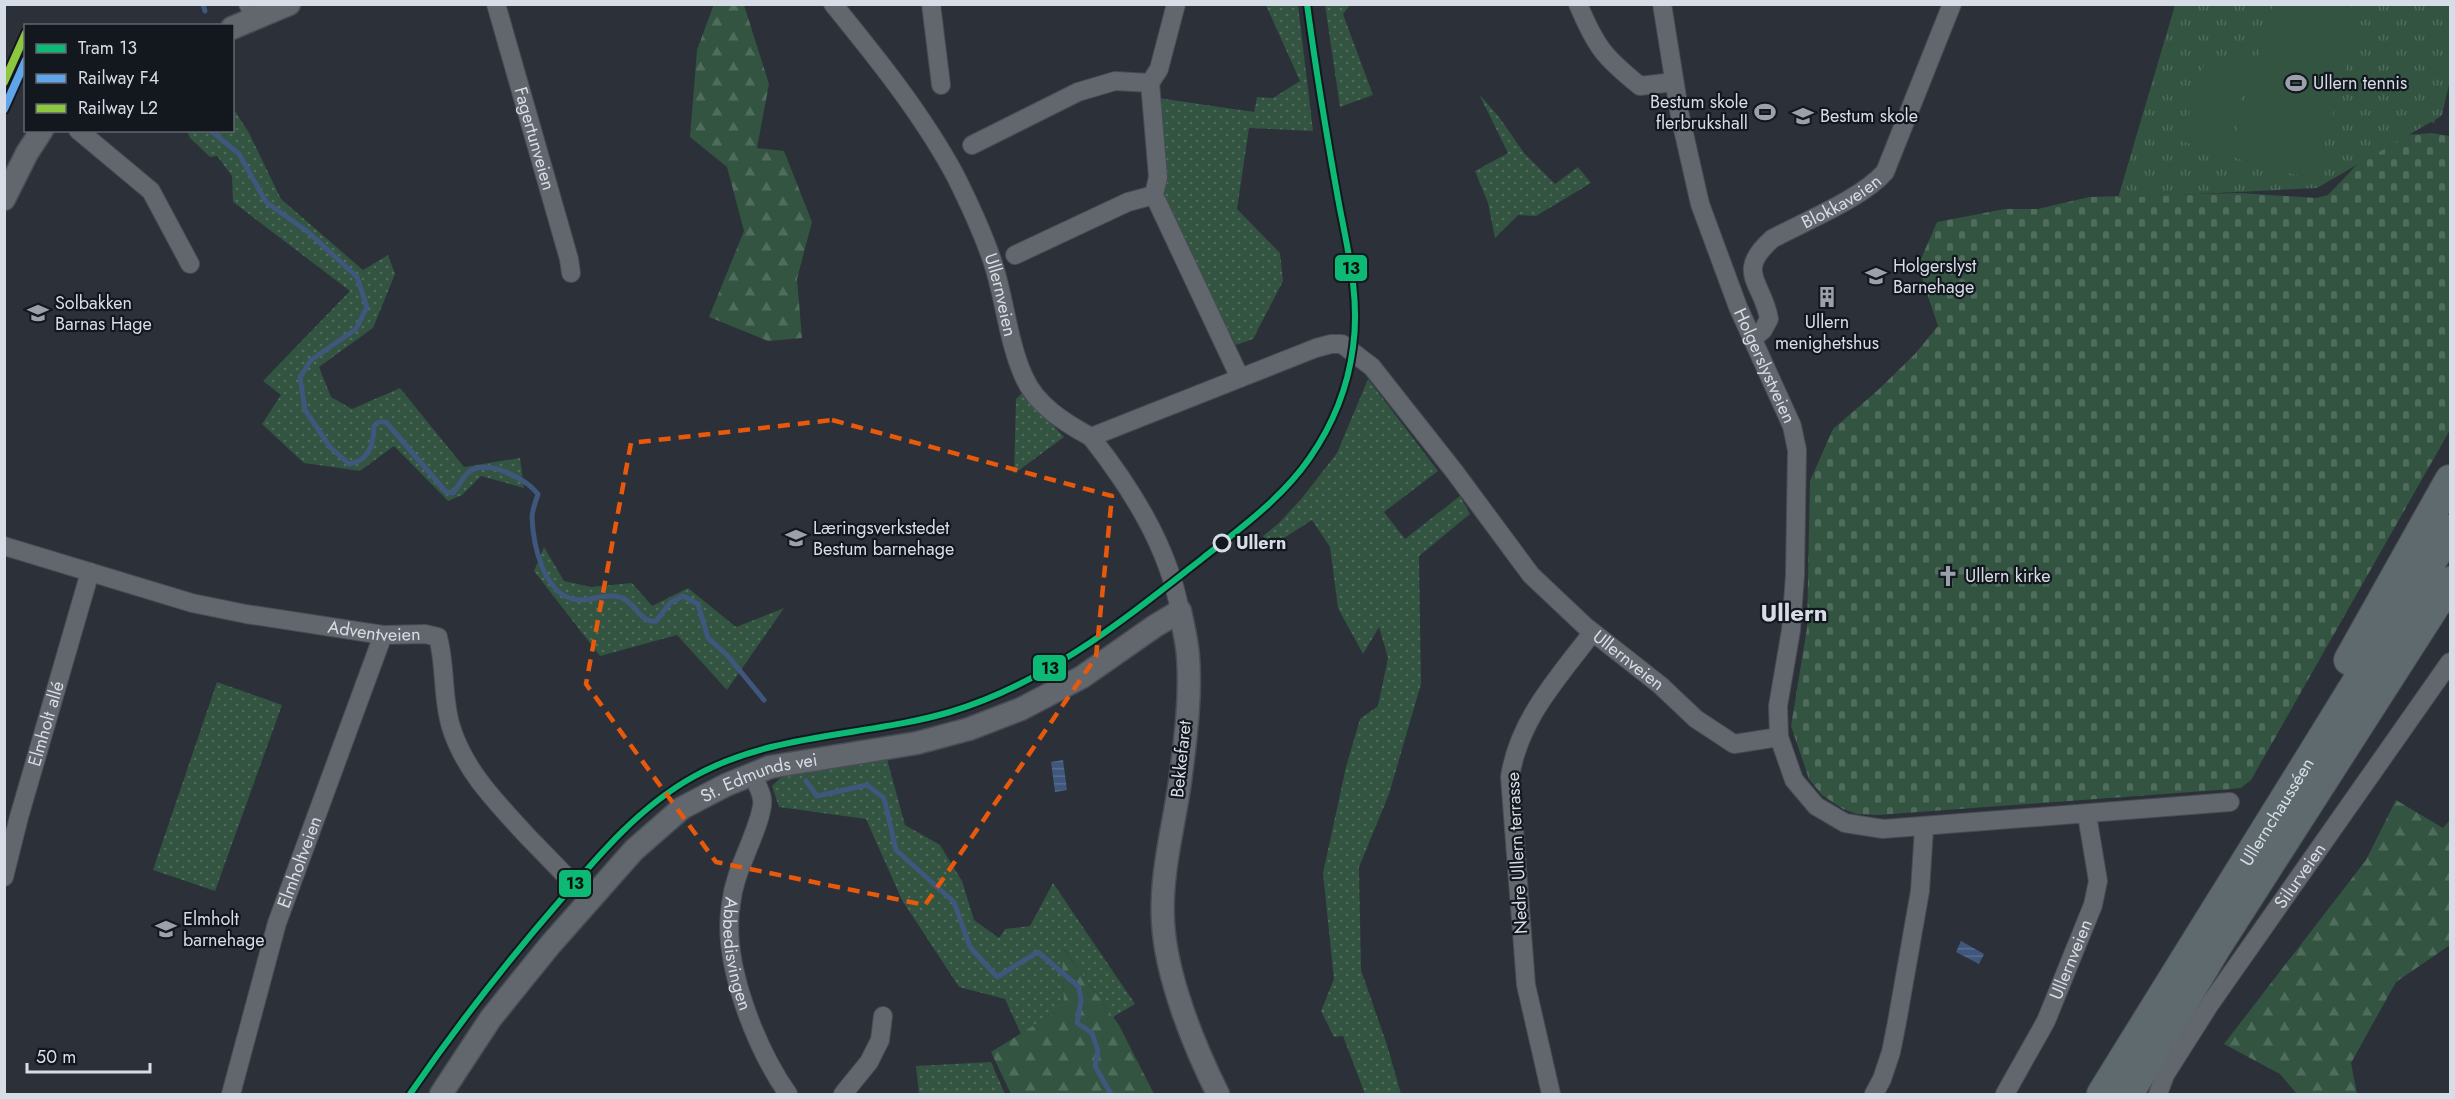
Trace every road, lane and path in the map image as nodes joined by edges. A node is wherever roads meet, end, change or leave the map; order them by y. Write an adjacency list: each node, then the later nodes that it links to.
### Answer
1 (289, 4): 9 (street)
2 (496, 4): 21 (street, Fagertunveien)
3 (833, 4): 24 (street, Ullernveien)
4 (931, 4): 13 (street)
5 (1176, 4): 12 (street)
6 (1578, 4): 11 (street)
7 (1662, 4): 11 (street, Holgerslystveien)
8 (1952, 4): 22 (street, Blokkaveien)
9 (252, 11): 10 (street)
10 (234, 26)
11 (1673, 82): 22 (street, Holgerslystveien)
12 (1150, 83): 16 (street); 17 (street)
13 (940, 85)
14 (41, 132): 18 (street)
15 (80, 132): 20 (street)
16 (972, 145)
17 (1154, 195): 19 (street, Ullernveien); 23 (street)
18 (4, 199)
19 (1015, 255)
20 (190, 264)
21 (571, 273)
22 (1752, 339): 36 (street, Holgerslystveien)
23 (1240, 378): 24 (street, Ullernveien); 32 (street, Ullernveien)
24 (1090, 437): 30 (street, Bekkefaret)
25 (2451, 480): 41 (highway)
26 (2451, 530): 41 (highway, Ullernchausséen)
27 (4, 546): 28 (street, Adventveien)
28 (90, 572): 33 (street, Adventveien); 42 (street, Elmholt allé)
29 (2451, 582): 35 (highway, Ullernchausséen)
30 (1180, 611): 37 (street, St. Edmunds vei); 49 (street, Bekkefaret)
31 (2451, 612): 35 (highway)
32 (1593, 633): 36 (street, Ullernveien); 50 (street, Nedre Ullern terrasse)
33 (384, 635): 43 (street, Adventveien); 45 (street, Elmholtveien)
34 (2451, 662): 55 (street, Silurveien)
35 (2364, 717): 54 (highway, Ullernchausséen)
36 (1779, 737): 40 (street)
37 (752, 773): 43 (street, St. Edmunds vei); 47 (street, Abbedisvingen)
38 (2230, 802): 39 (street)
39 (2087, 815): 40 (street); 52 (street, Ullernveien)
40 (1924, 828): 51 (street)
41 (2240, 869): 53 (highway, Ullernchausséen)
42 (4, 877)
43 (590, 900): 46 (street, St. Edmunds vei)
44 (883, 1016): 48 (street)
45 (231, 1095)
46 (441, 1095)
47 (788, 1095)
48 (843, 1095)
49 (1218, 1095)
50 (1551, 1095)
51 (1874, 1095)
52 (2006, 1095)
53 (2102, 1095)
54 (2128, 1095)
55 (2158, 1095)

